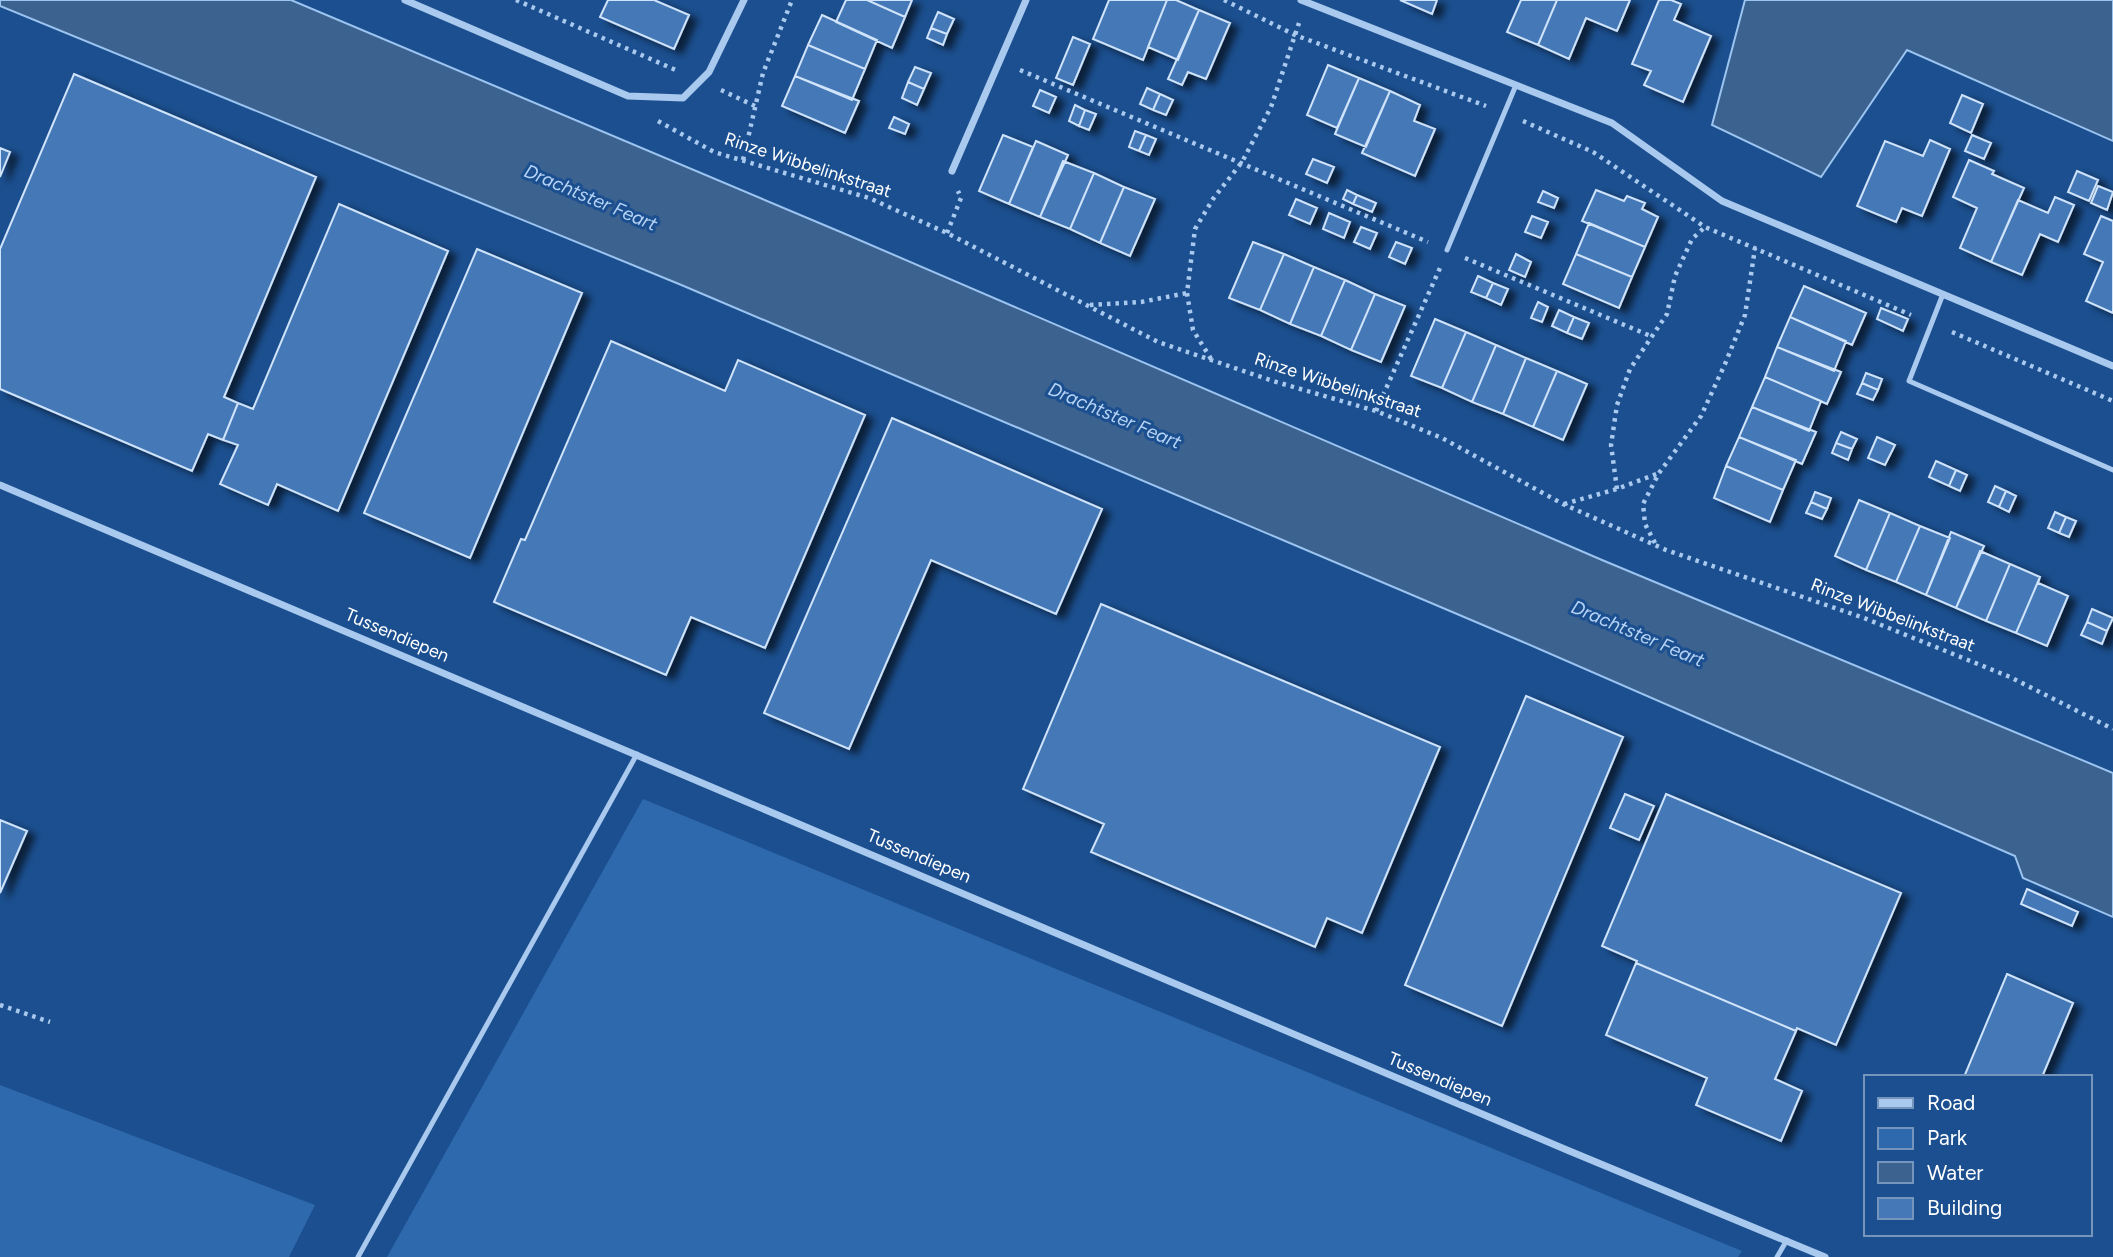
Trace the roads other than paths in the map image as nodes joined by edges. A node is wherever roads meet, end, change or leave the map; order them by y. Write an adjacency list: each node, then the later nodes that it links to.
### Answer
1 (405, 0): 2 (street)
2 (744, 0)
3 (1026, 0): 6 (street)
4 (1304, 1): 5 (street)
5 (1516, 85): 7 (lane); 8 (street)
6 (952, 171)
7 (1447, 250)
8 (1943, 294): 9 (street); 10 (lane)
9 (2113, 366)
10 (2113, 470)
11 (0, 485): 12 (street, Tussendiepen)
12 (637, 754): 13 (street, Tussendiepen); 14 (lane)
13 (1787, 1240): 15 (lane); 16 (street, Tussendiepen)
14 (358, 1257)
15 (1777, 1257)
16 (1825, 1257)

